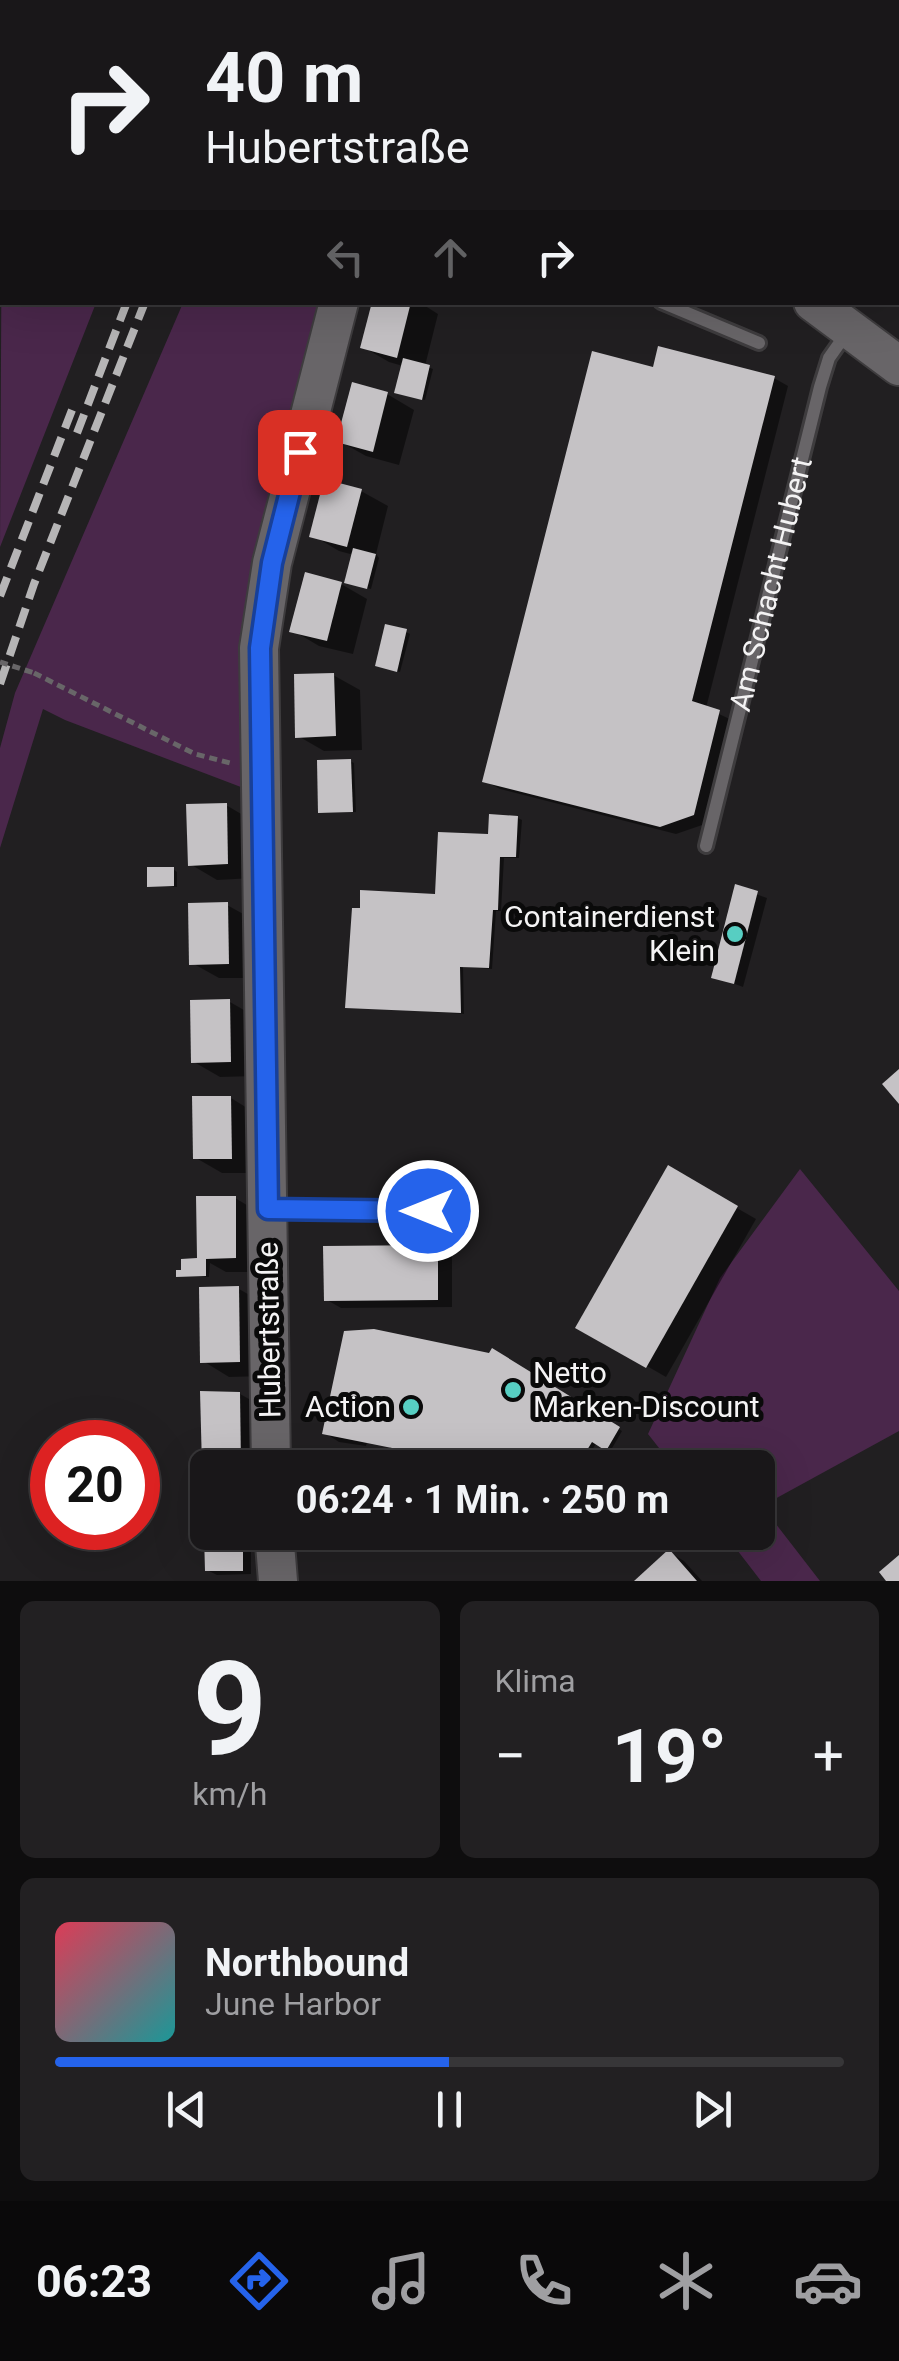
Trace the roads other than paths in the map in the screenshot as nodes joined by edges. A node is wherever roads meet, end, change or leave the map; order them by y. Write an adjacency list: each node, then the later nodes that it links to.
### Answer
1 (338, 305): 8 (street, Hubertstraße)
2 (669, 305): 5 (lane)
3 (818, 305): 4 (street)
4 (849, 329): 6 (street); 7 (lane, Am Schacht Hubert)
5 (759, 344)
6 (899, 366)
7 (706, 846)
8 (268, 1209): 9 (lane); 10 (street, Hubertstraße)
9 (428, 1211)
10 (271, 1450)
11 (275, 1550): 12 (street)
12 (278, 1581)

